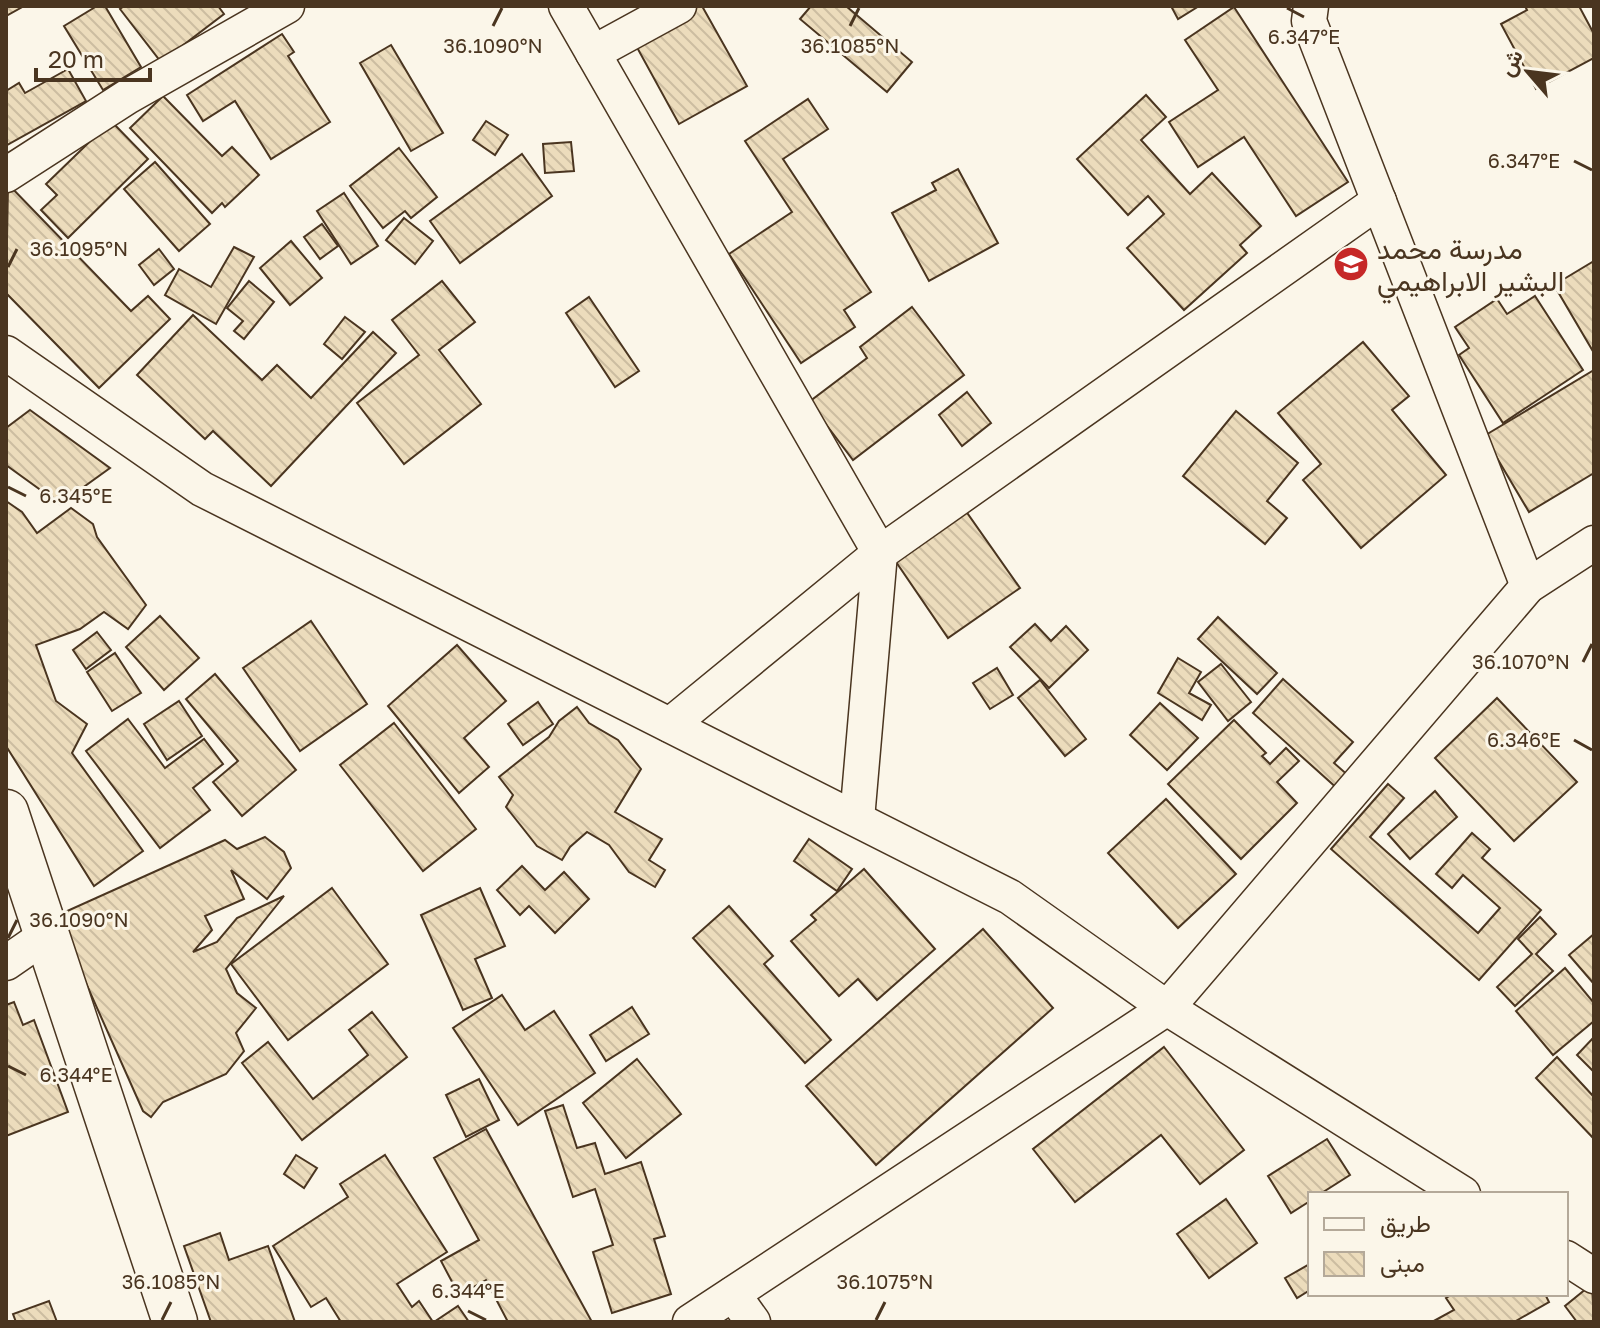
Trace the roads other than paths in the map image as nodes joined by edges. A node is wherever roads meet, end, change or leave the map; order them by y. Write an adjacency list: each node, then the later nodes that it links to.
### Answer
1 (287, 6): 6 (street)
2 (566, 6): 5 (street)
3 (679, 6): 5 (street)
4 (1311, 6): 7 (street)
5 (593, 53): 10 (street)
6 (6, 175)
7 (1379, 201): 10 (street); 11 (street)
8 (6, 353): 12 (street)
9 (1594, 543): 11 (street)
10 (880, 553): 12 (street); 14 (street)
11 (1528, 586): 17 (street)
12 (670, 725): 14 (street)
13 (6, 812): 15 (main road)
14 (857, 819): 17 (street)
15 (48, 934): 16 (street); 22 (main road)
16 (6, 963)
17 (1167, 1008): 18 (street); 21 (street)
18 (1460, 1192)
19 (1568, 1259): 20 (street)
20 (1594, 1276)
21 (733, 1294): 23 (street); 24 (street)
22 (175, 1322)
23 (690, 1322)
24 (753, 1322)

